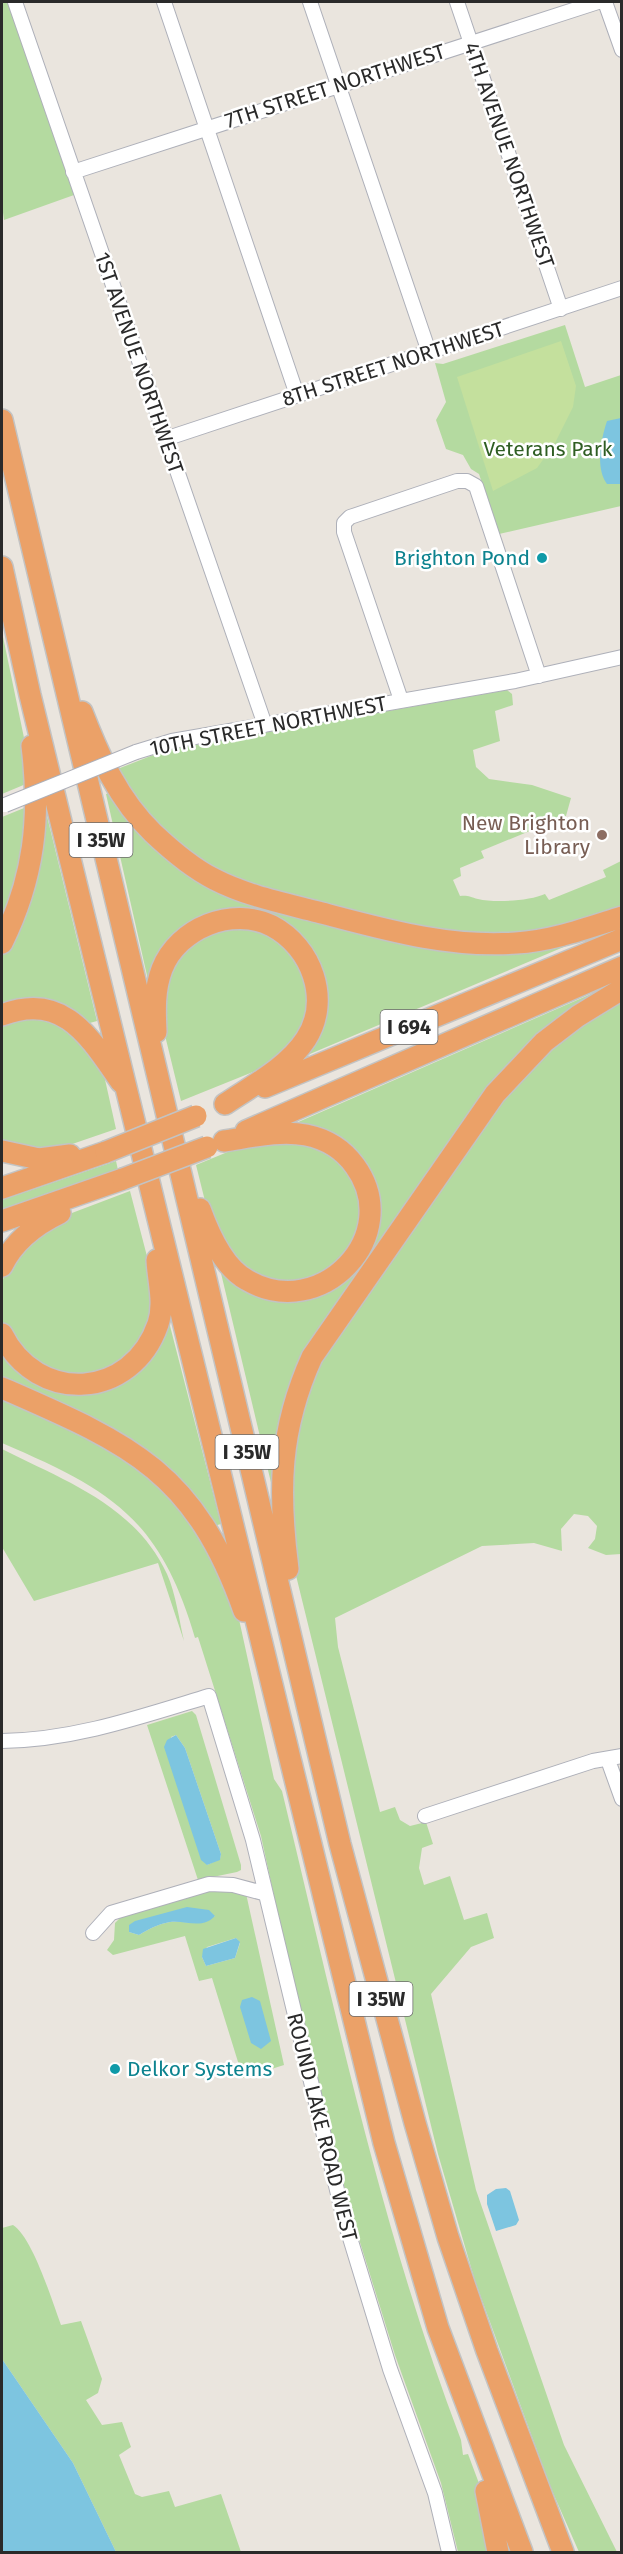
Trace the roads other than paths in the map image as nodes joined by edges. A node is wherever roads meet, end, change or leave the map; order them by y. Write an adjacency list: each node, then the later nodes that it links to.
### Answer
1 (15, 2): 11 (street, 1ST AVENUE NORTHWEST)
2 (164, 2): 10 (street)
3 (309, 2): 9 (street)
4 (457, 2): 7 (street, 4TH AVENUE NORTHWEST)
5 (598, 2): 7 (street, 7TH STREET NORTHWEST)
6 (605, 2): 8 (street)
7 (470, 42): 9 (street, 7TH STREET NORTHWEST); 13 (street, 4TH AVENUE NORTHWEST)
8 (621, 50)
9 (338, 86): 10 (street, 7TH STREET NORTHWEST); 14 (street)
10 (207, 128): 11 (street, 7TH STREET NORTHWEST); 15 (street)
11 (74, 172): 17 (street, 1ST AVENUE NORTHWEST)
12 (621, 288): 13 (street, 8TH STREET NORTHWEST)
13 (561, 309): 14 (street, 8TH STREET NORTHWEST)
14 (429, 352): 15 (street, 8TH STREET NORTHWEST)
15 (297, 395): 17 (street, 8TH STREET NORTHWEST)
16 (2, 420): 19 (highway, I 35W)
17 (165, 439): 25 (street, 1ST AVENUE NORTHWEST)
18 (2, 567): 23 (highway, I 35W)
19 (38, 569): 27 (highway); 35 (highway, I 35W)
20 (621, 657): 22 (street, 10TH STREET NORTHWEST)
21 (621, 666): 22 (street, 10TH STREET NORTHWEST)
22 (539, 676): 24 (street, 10TH STREET NORTHWEST); 24 (street)
23 (30, 695): 29 (highway); 33 (highway, I 35W)
24 (401, 700): 25 (street, 10TH STREET NORTHWEST)
25 (265, 725): 26 (street, 10TH STREET NORTHWEST, bridge)
26 (3, 806)
27 (621, 917)
28 (621, 939): 34 (highway, I 694)
29 (2, 943)
30 (621, 967): 36 (highway, I 694)
31 (621, 989): 49 (highway)
32 (2, 1015): 33 (highway)
33 (127, 1091): 42 (highway, I 35W)
34 (225, 1104): 35 (highway); 39 (highway, I 694, bridge)
35 (165, 1110): 37 (highway, I 35W)
36 (216, 1144): 37 (highway); 41 (highway, I 694, bridge)
37 (174, 1145): 49 (highway, I 35W)
38 (2, 1151): 39 (highway)
39 (106, 1152): 40 (highway, I 694)
40 (2, 1188)
41 (99, 1188): 43 (highway, I 694); 44 (highway)
42 (154, 1200): 45 (highway); 52 (highway, I 35W)
43 (2, 1221)
44 (2, 1266)
45 (2, 1334)
46 (2, 1388): 52 (highway)
47 (2, 1742): 53 (street, ROUND LAKE ROAD WEST)
48 (615, 1758): 50 (street); 51 (street)
49 (320, 1759): 56 (highway, I 35W)
50 (621, 1799)
51 (425, 1816)
52 (310, 1836): 55 (highway, I 35W)
53 (264, 1893): 54 (street); 57 (street, ROUND LAKE ROAD WEST)
54 (93, 1933)
55 (461, 2395): 58 (highway); 59 (highway, I 35W)
56 (533, 2472): 60 (highway, I 35W); 61 (highway)
57 (449, 2553)
58 (498, 2553)
59 (522, 2553)
60 (563, 2553)
61 (576, 2553)

